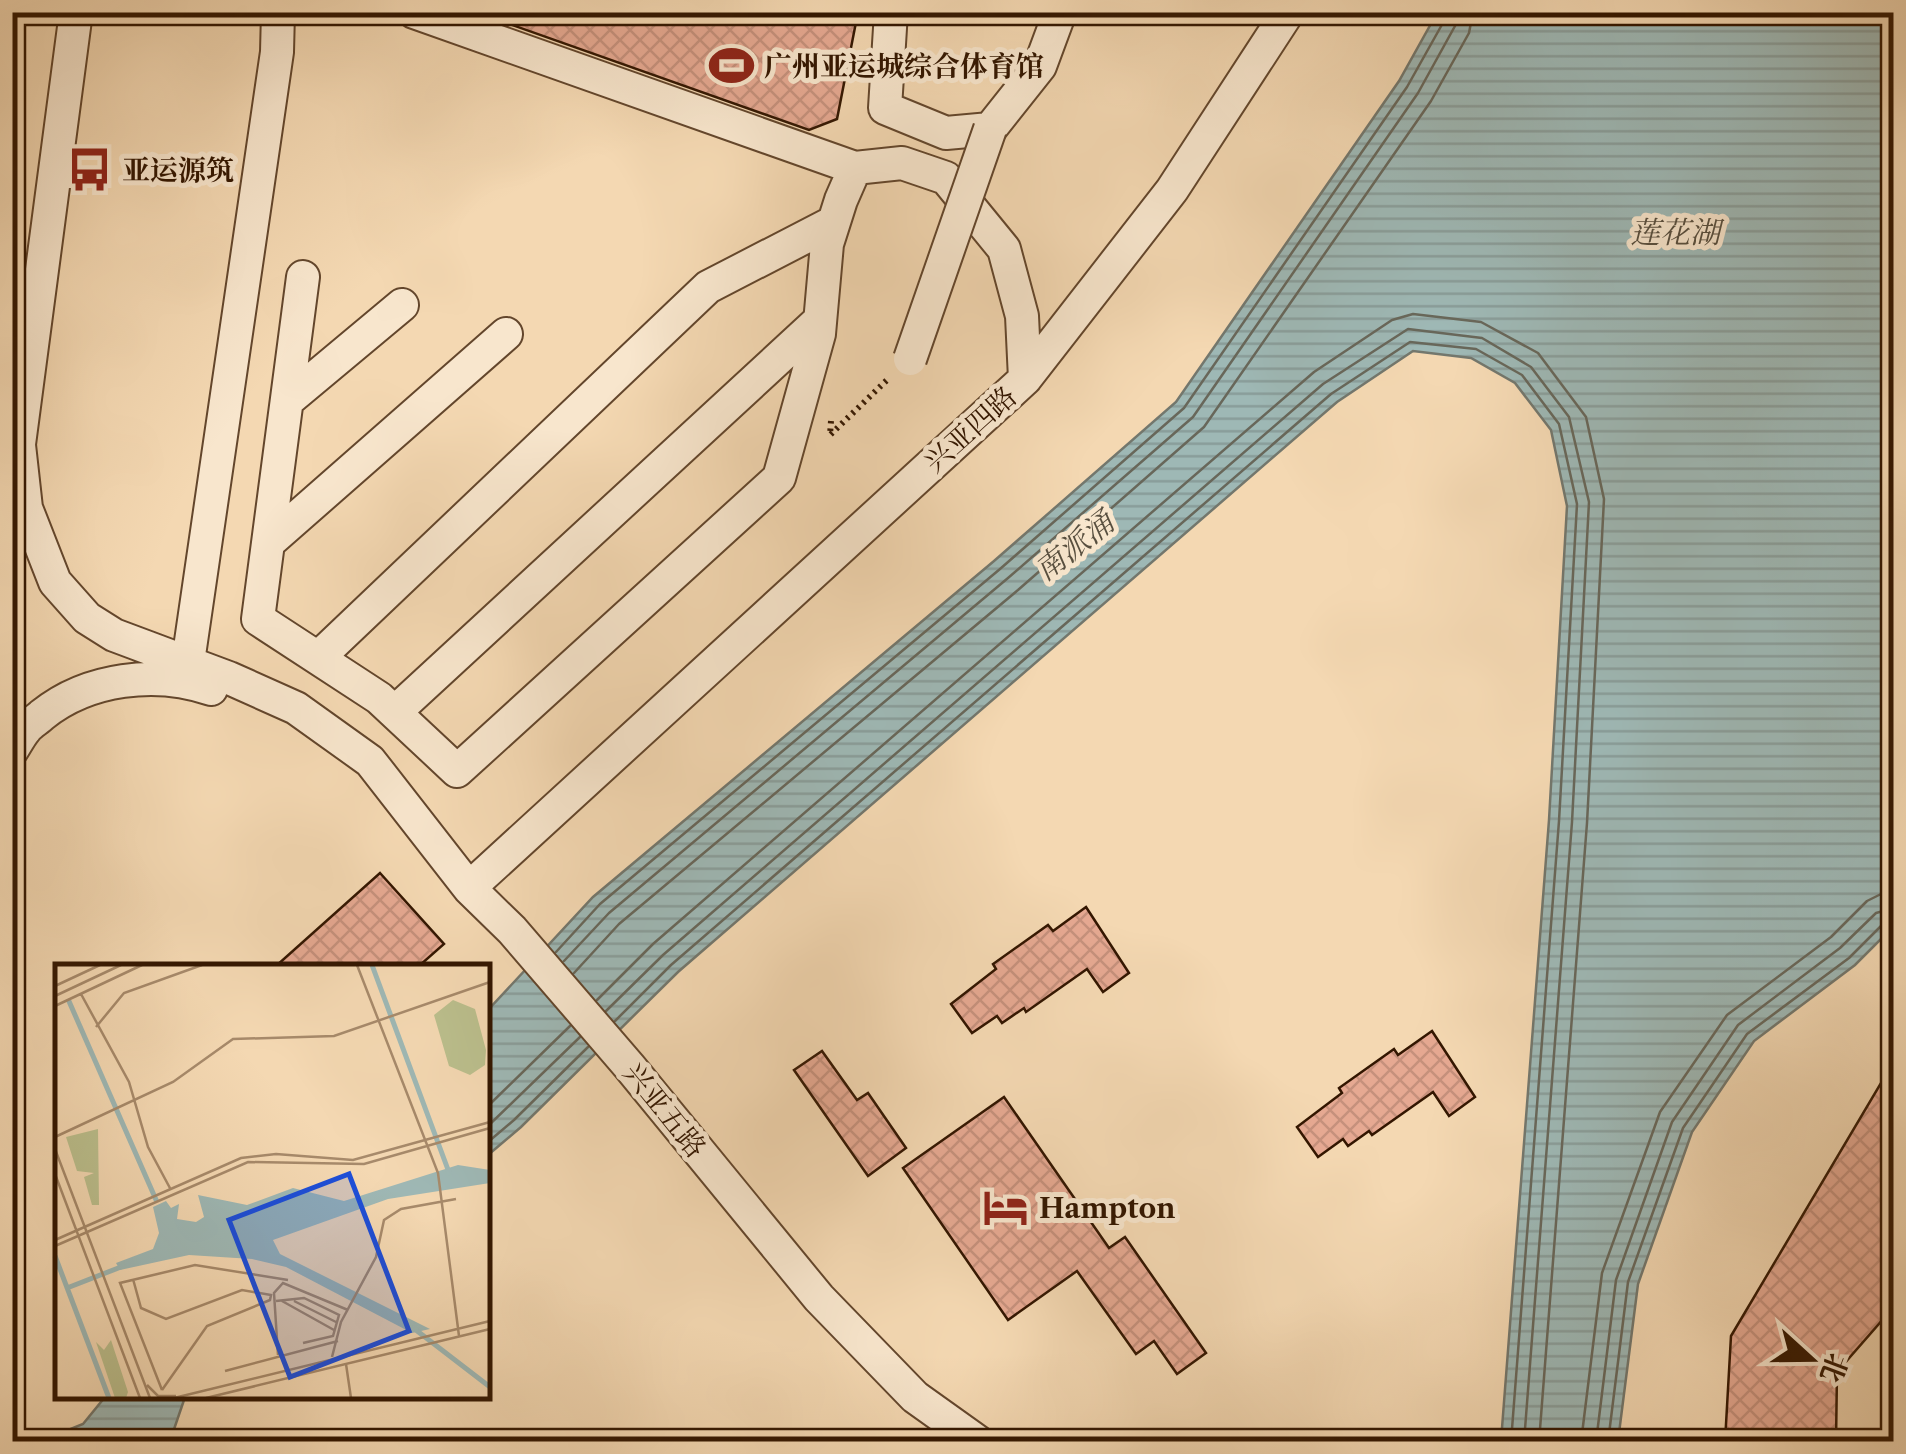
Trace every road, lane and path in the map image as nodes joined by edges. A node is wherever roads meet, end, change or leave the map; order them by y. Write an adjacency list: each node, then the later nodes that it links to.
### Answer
1 (76, 12): 18 (street)
2 (278, 12): 22 (street)
3 (414, 12): 8 (street, 兴亚四路)
4 (891, 12): 7 (street)
5 (1060, 12): 7 (street)
6 (1288, 12): 15 (street)
7 (990, 130): 14 (street, bridge)
8 (855, 168): 9 (street); 15 (street, 兴亚四路)
9 (834, 222): 12 (street); 21 (street)
10 (303, 277): 16 (street)
11 (402, 306): 16 (street)
12 (820, 320): 23 (street); 23 (street)
13 (506, 334): 20 (street)
14 (910, 359): 17 (path)
15 (1025, 379): 26 (street, 兴亚四路)
16 (287, 402): 20 (street)
17 (831, 416)
18 (19, 445): 19 (street); 22 (street, 兴亚五路)
19 (12, 496)
20 (268, 543): 21 (street)
21 (318, 658): 23 (street)
22 (188, 662): 25 (street, 兴亚五路)
23 (394, 712)
24 (12, 750): 25 (street, 兴亚五路)
25 (370, 762): 26 (street, 兴亚五路)
26 (468, 888): 27 (street, 兴亚五路)
27 (978, 1442)

